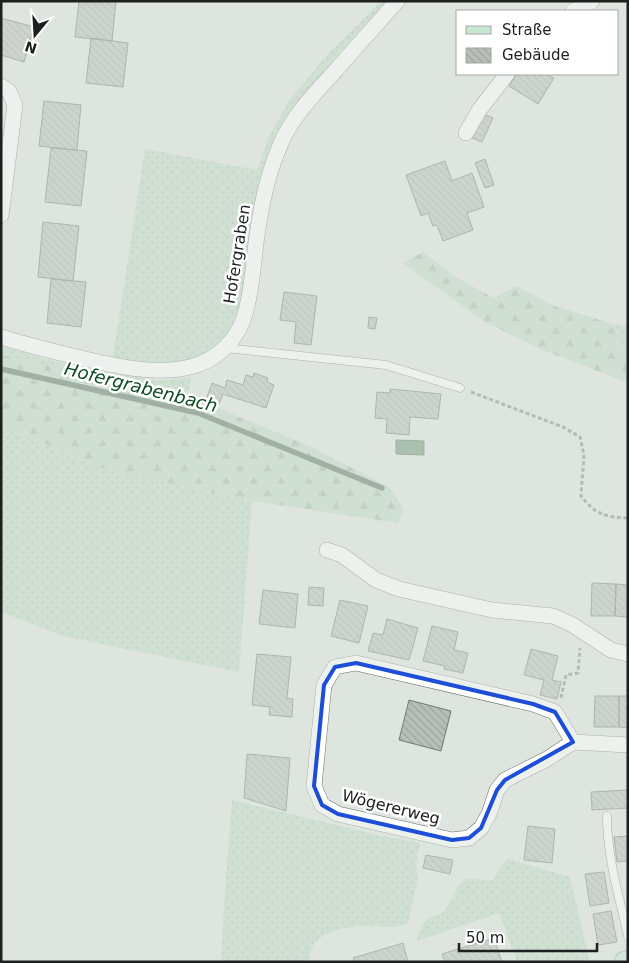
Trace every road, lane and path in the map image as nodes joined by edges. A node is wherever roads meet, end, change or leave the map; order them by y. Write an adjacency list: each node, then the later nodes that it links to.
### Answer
1 (397, 1): 10 (street, Hofergraben)
2 (592, 1): 3 (street)
3 (575, 10)
4 (505, 75): 6 (street)
5 (1, 86): 7 (street)
6 (466, 133)
7 (6, 138): 8 (street)
8 (1, 215)
9 (1, 337): 10 (street, Hofergraben)
10 (225, 348): 11 (lane)
11 (460, 388): 12 (path)
12 (628, 518)
13 (327, 550): 14 (street)
14 (588, 635): 15 (street); 16 (path)
15 (628, 654)
16 (554, 712): 17 (street); 17 (street, Wögererweg)
17 (573, 742): 18 (street)
18 (628, 745)
19 (607, 816): 20 (lane)
20 (628, 936)

